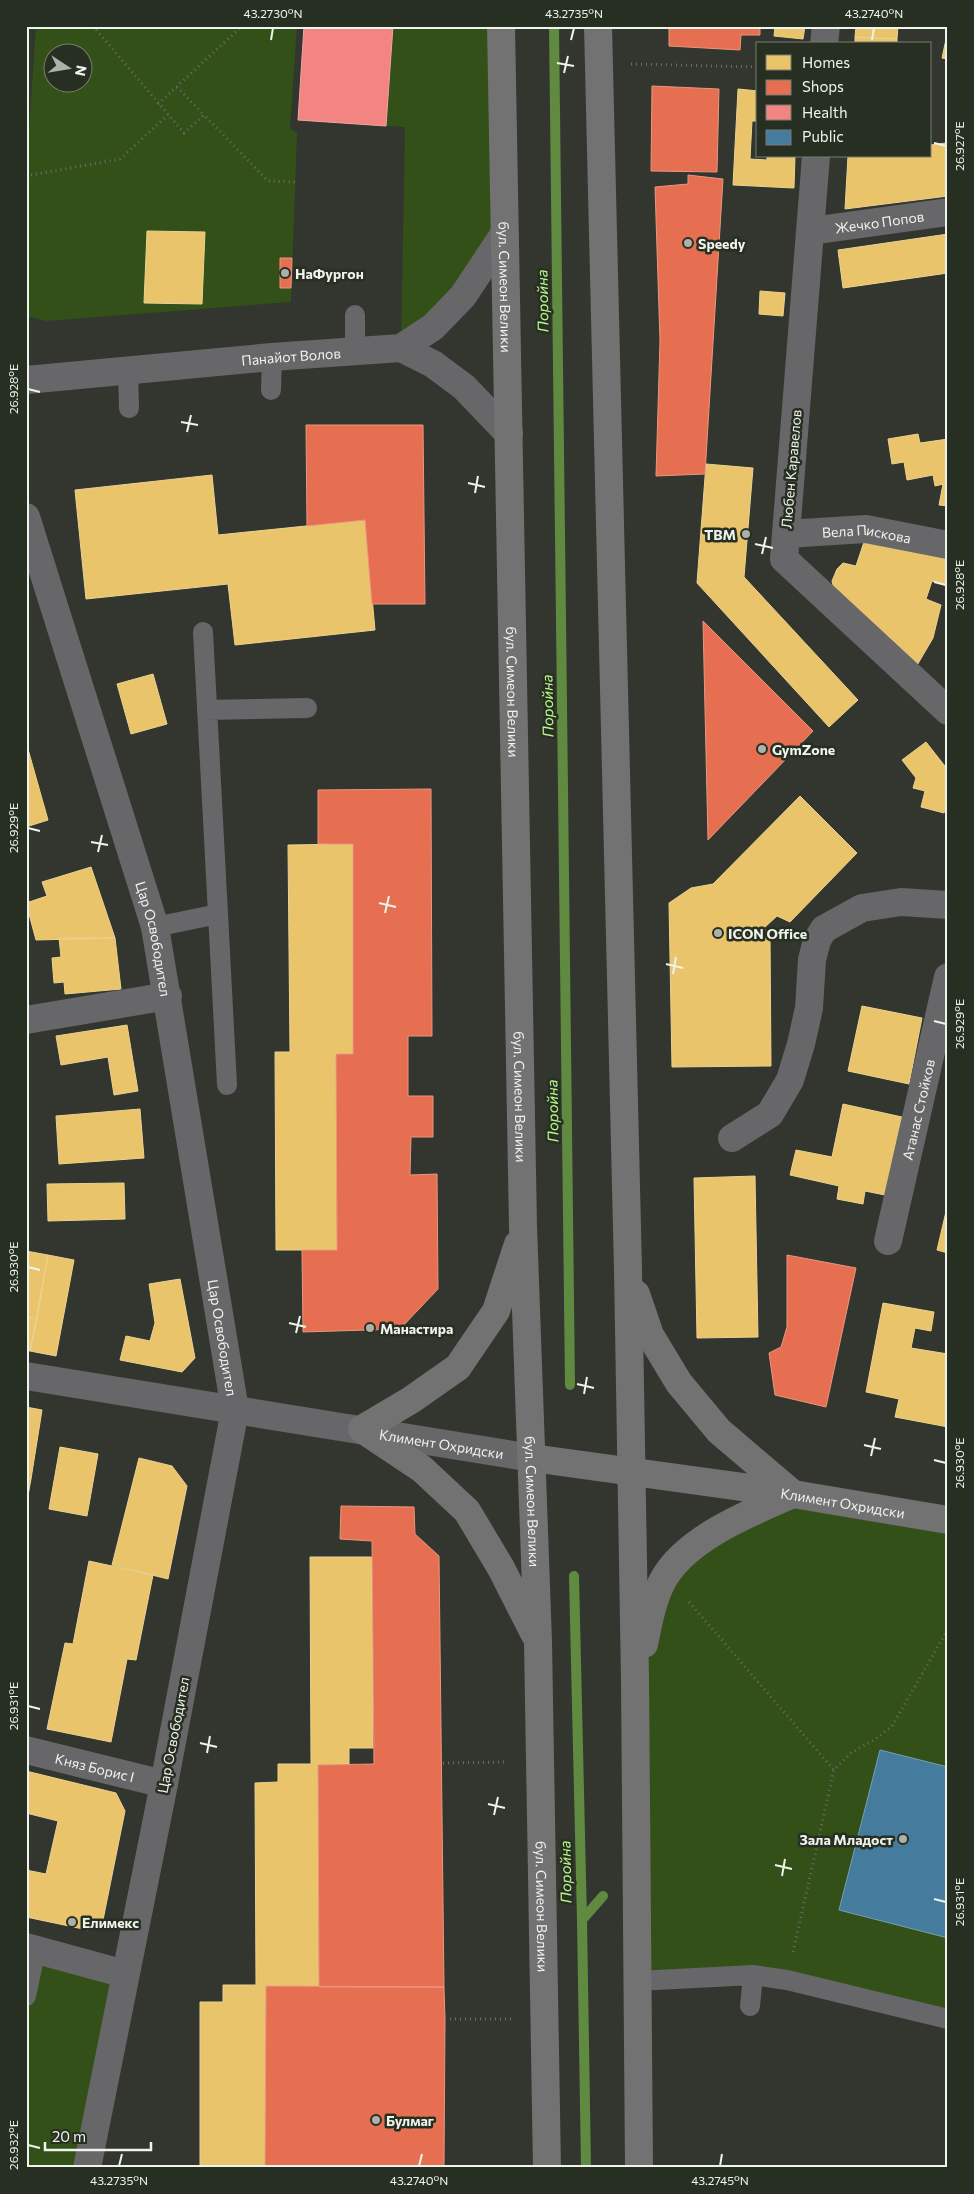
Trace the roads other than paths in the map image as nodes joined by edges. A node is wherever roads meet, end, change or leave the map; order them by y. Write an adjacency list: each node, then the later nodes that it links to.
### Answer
1 (501, 26): 8 (main road, бул. Симеон Велики)
2 (598, 26): 35 (main road)
3 (826, 26): 4 (street)
4 (824, 42)
5 (816, 158): 7 (street, Любен Каравелов)
6 (948, 212): 7 (street, Жечко Попов)
7 (811, 231): 19 (street, Любен Каравелов)
8 (504, 234): 10 (street, Панайот Волов); 17 (main road, бул. Симеон Велики)
9 (355, 315): 11 (lane)
10 (401, 348): 11 (street, Панайот Волов); 17 (street)
11 (355, 351): 12 (street, Панайот Волов)
12 (272, 357): 13 (street, Панайот Волов); 15 (lane)
13 (128, 370): 14 (street, Панайот Волов); 16 (lane)
14 (26, 380)
15 (271, 390)
16 (129, 408)
17 (509, 434): 33 (main road, бул. Симеон Велики)
18 (26, 517): 27 (street, Цар Освободител)
19 (786, 534): 20 (street, Вела Пискова); 24 (street, Любен Каравелов)
20 (948, 544)
21 (203, 632): 23 (lane)
22 (306, 708): 23 (lane)
23 (207, 710): 26 (lane)
24 (948, 712)
25 (948, 905): 32 (street)
26 (218, 914): 27 (lane); 31 (lane)
27 (155, 927): 29 (street, Цар Освободител)
28 (948, 977): 34 (street, Атанас Стойков)
29 (168, 996): 30 (street); 37 (street, Цар Освободител)
30 (26, 1020)
31 (227, 1084)
32 (732, 1138)
33 (523, 1226): 38 (main road); 39 (main road, бул. Симеон Велики)
34 (888, 1241)
35 (628, 1269): 40 (main road); 41 (main road)
36 (26, 1376): 37 (street, Климент Охридски)
37 (235, 1410): 38 (street, Климент Охридски); 46 (street, Цар Освободител)
38 (362, 1429): 39 (street, Климент Охридски); 43 (main road)
39 (532, 1458): 40 (main road, Климент Охридски); 43 (main road, бул. Симеон Велики)
40 (631, 1472): 41 (main road, Климент Охридски); 44 (main road)
41 (793, 1494): 42 (main road, Климент Охридски); 44 (main road)
42 (948, 1520)
43 (538, 1642): 55 (main road, бул. Симеон Велики)
44 (635, 1679): 50 (main road)
45 (26, 1750): 46 (street, Княз Борис I)
46 (164, 1784): 48 (street, Цар Освободител)
47 (31, 1948): 48 (street); 51 (lane)
48 (125, 1974): 54 (street, Цар Освободител)
49 (753, 1975): 50 (lane); 52 (lane); 53 (lane)
50 (637, 1981): 56 (main road)
51 (26, 1996)
52 (750, 2006)
53 (948, 2019)
54 (87, 2168)
55 (547, 2168)
56 (639, 2168)

